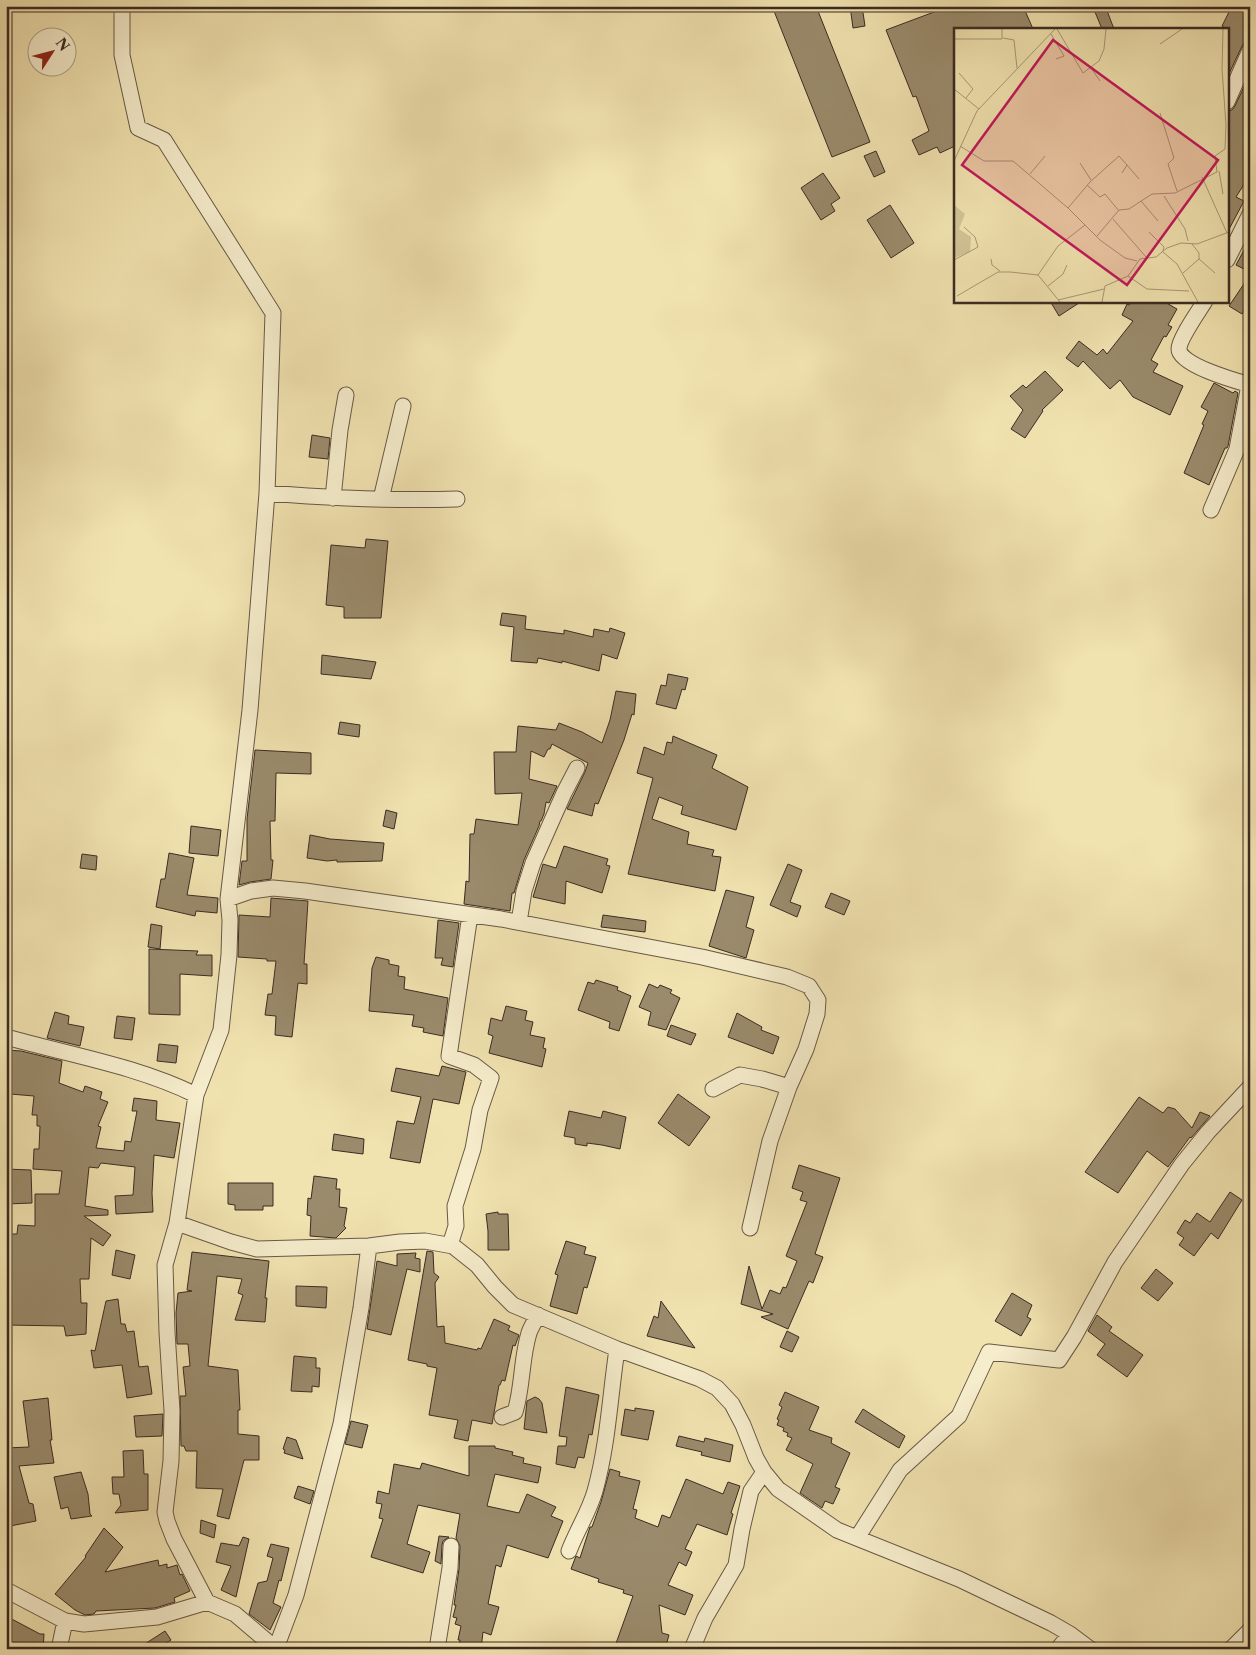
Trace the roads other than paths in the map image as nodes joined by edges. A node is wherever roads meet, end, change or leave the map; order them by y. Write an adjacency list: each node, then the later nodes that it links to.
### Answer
1 (122, 6): 10 (street)
2 (1250, 50): 3 (street)
3 (1228, 100)
4 (1250, 214): 5 (street)
5 (1228, 258)
6 (1204, 302): 7 (street)
7 (1250, 385): 14 (street)
8 (346, 395): 11 (street)
9 (403, 406): 12 (street)
10 (267, 494): 11 (street); 16 (street)
11 (333, 498): 12 (street)
12 (381, 499): 13 (street)
13 (458, 499)
14 (1211, 510)
15 (577, 768): 18 (street)
16 (228, 899): 17 (street); 23 (street)
17 (470, 915): 18 (street); 27 (street)
18 (519, 922): 20 (street)
19 (6, 1037): 23 (street)
20 (790, 1087): 22 (street); 25 (street)
21 (1250, 1087): 32 (street)
22 (713, 1089)
23 (196, 1095): 24 (street)
24 (177, 1223): 26 (street); 36 (street)
25 (750, 1228)
26 (369, 1246): 27 (street); 40 (street)
27 (450, 1246): 28 (street)
28 (538, 1315): 29 (street); 30 (street)
29 (617, 1348): 31 (street); 34 (street)
30 (502, 1417)
31 (764, 1472): 32 (street); 43 (street)
32 (857, 1538): 39 (street)
33 (451, 1546): 42 (street)
34 (569, 1551)
35 (6, 1590): 37 (street)
36 (207, 1602): 37 (street); 40 (street)
37 (65, 1621): 41 (street)
38 (1250, 1630): 46 (street)
39 (1070, 1634): 44 (street); 45 (street)
40 (276, 1648)
41 (59, 1649)
42 (438, 1649)
43 (692, 1649)
44 (1058, 1649)
45 (1090, 1649)
46 (1231, 1649)

